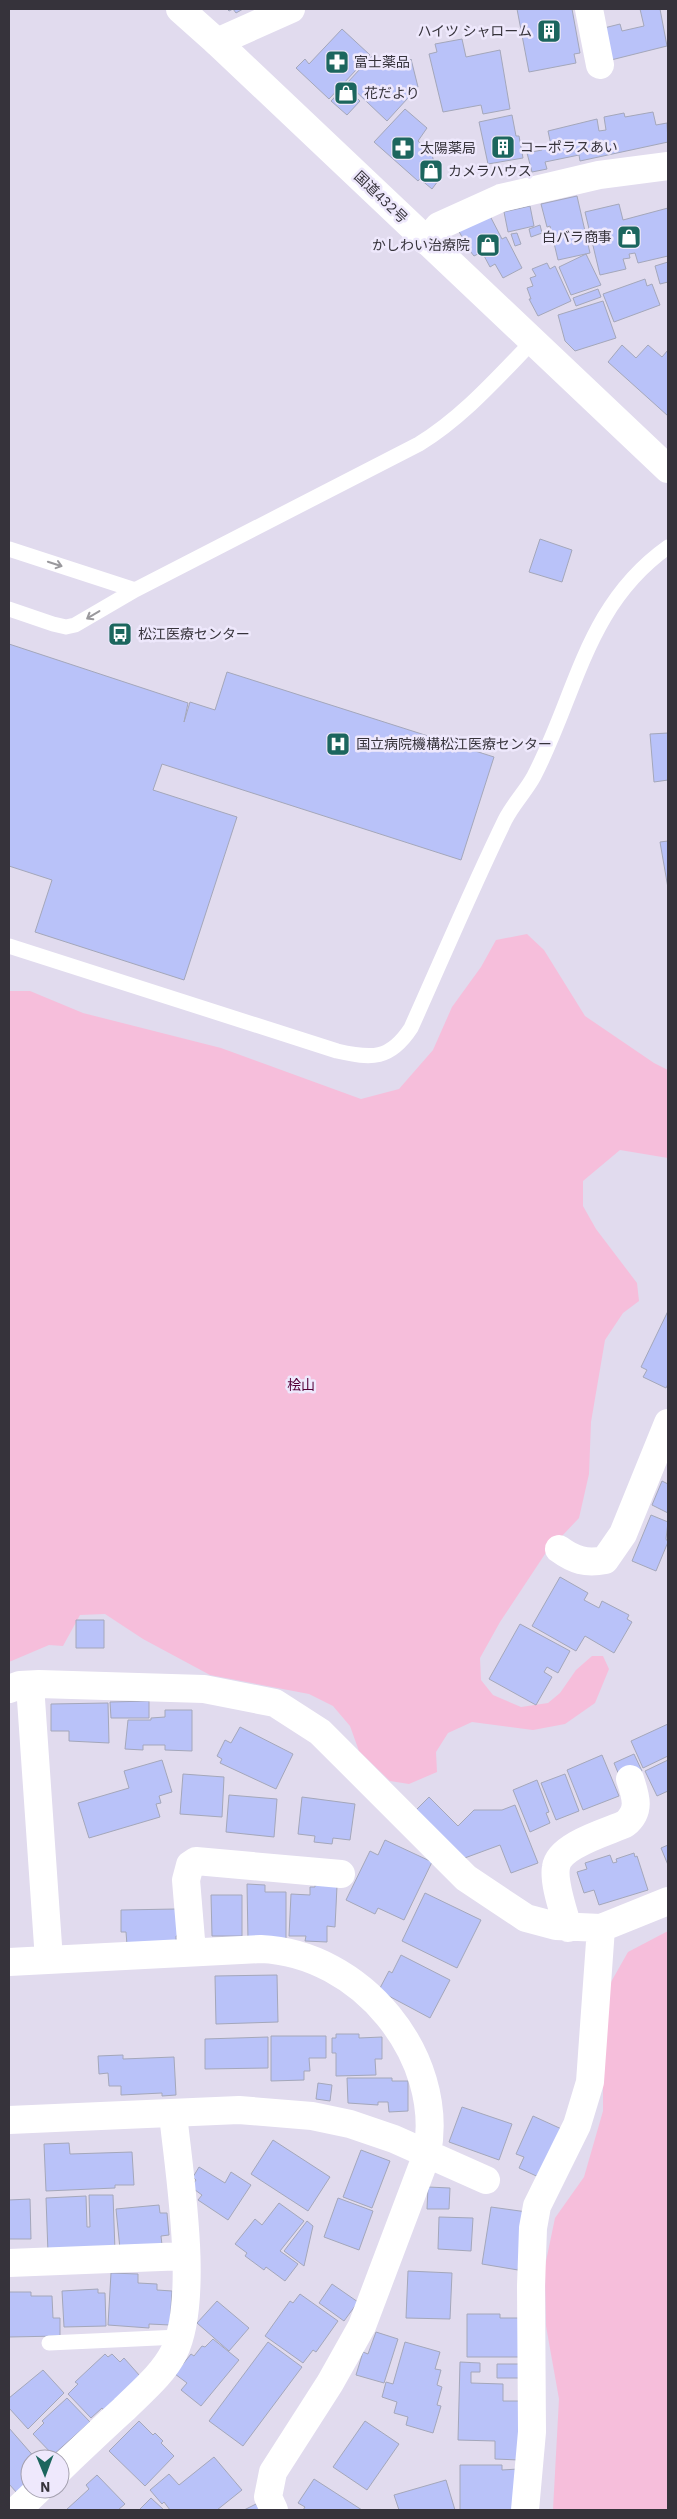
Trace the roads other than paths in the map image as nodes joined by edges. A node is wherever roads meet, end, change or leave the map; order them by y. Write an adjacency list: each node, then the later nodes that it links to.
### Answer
1 (180, 9): 4 (main road, 国道432号)
2 (291, 9): 4 (main road)
3 (589, 9): 5 (main road)
4 (217, 42): 7 (main road, 国道432号)
5 (600, 65)
6 (668, 166): 7 (main road)
7 (426, 240): 8 (main road, 国道432号)
8 (533, 341): 9 (main road, 国道432号); 12 (lane)
9 (668, 469)
10 (668, 547): 14 (lane)
11 (9, 549): 12 (lane, one-way to 12)
12 (134, 590): 13 (lane, one-way to 13)
13 (9, 609)
14 (9, 946)
15 (668, 1423): 16 (main road)
16 (558, 1549)
17 (19, 1687): 21 (main road); 24 (main road)
18 (630, 1779): 21 (main road)
19 (341, 1874): 23 (main road)
20 (668, 1901): 22 (main road)
21 (568, 1928): 22 (main road)
22 (600, 1928): 38 (main road)
23 (192, 1952): 24 (main road); 28 (main road)
24 (49, 1960): 25 (main road)
25 (9, 1962)
26 (173, 2114): 27 (main road); 28 (main road); 30 (main road)
27 (9, 2120)
28 (427, 2154): 29 (main road); 37 (main road)
29 (486, 2180)
30 (186, 2256): 31 (main road); 32 (main road)
31 (9, 2263)
32 (179, 2337): 33 (lane); 34 (main road)
33 (49, 2343)
34 (70, 2460)
35 (29, 2499): 36 (main road)
36 (17, 2510)
37 (274, 2510)
38 (526, 2510)

